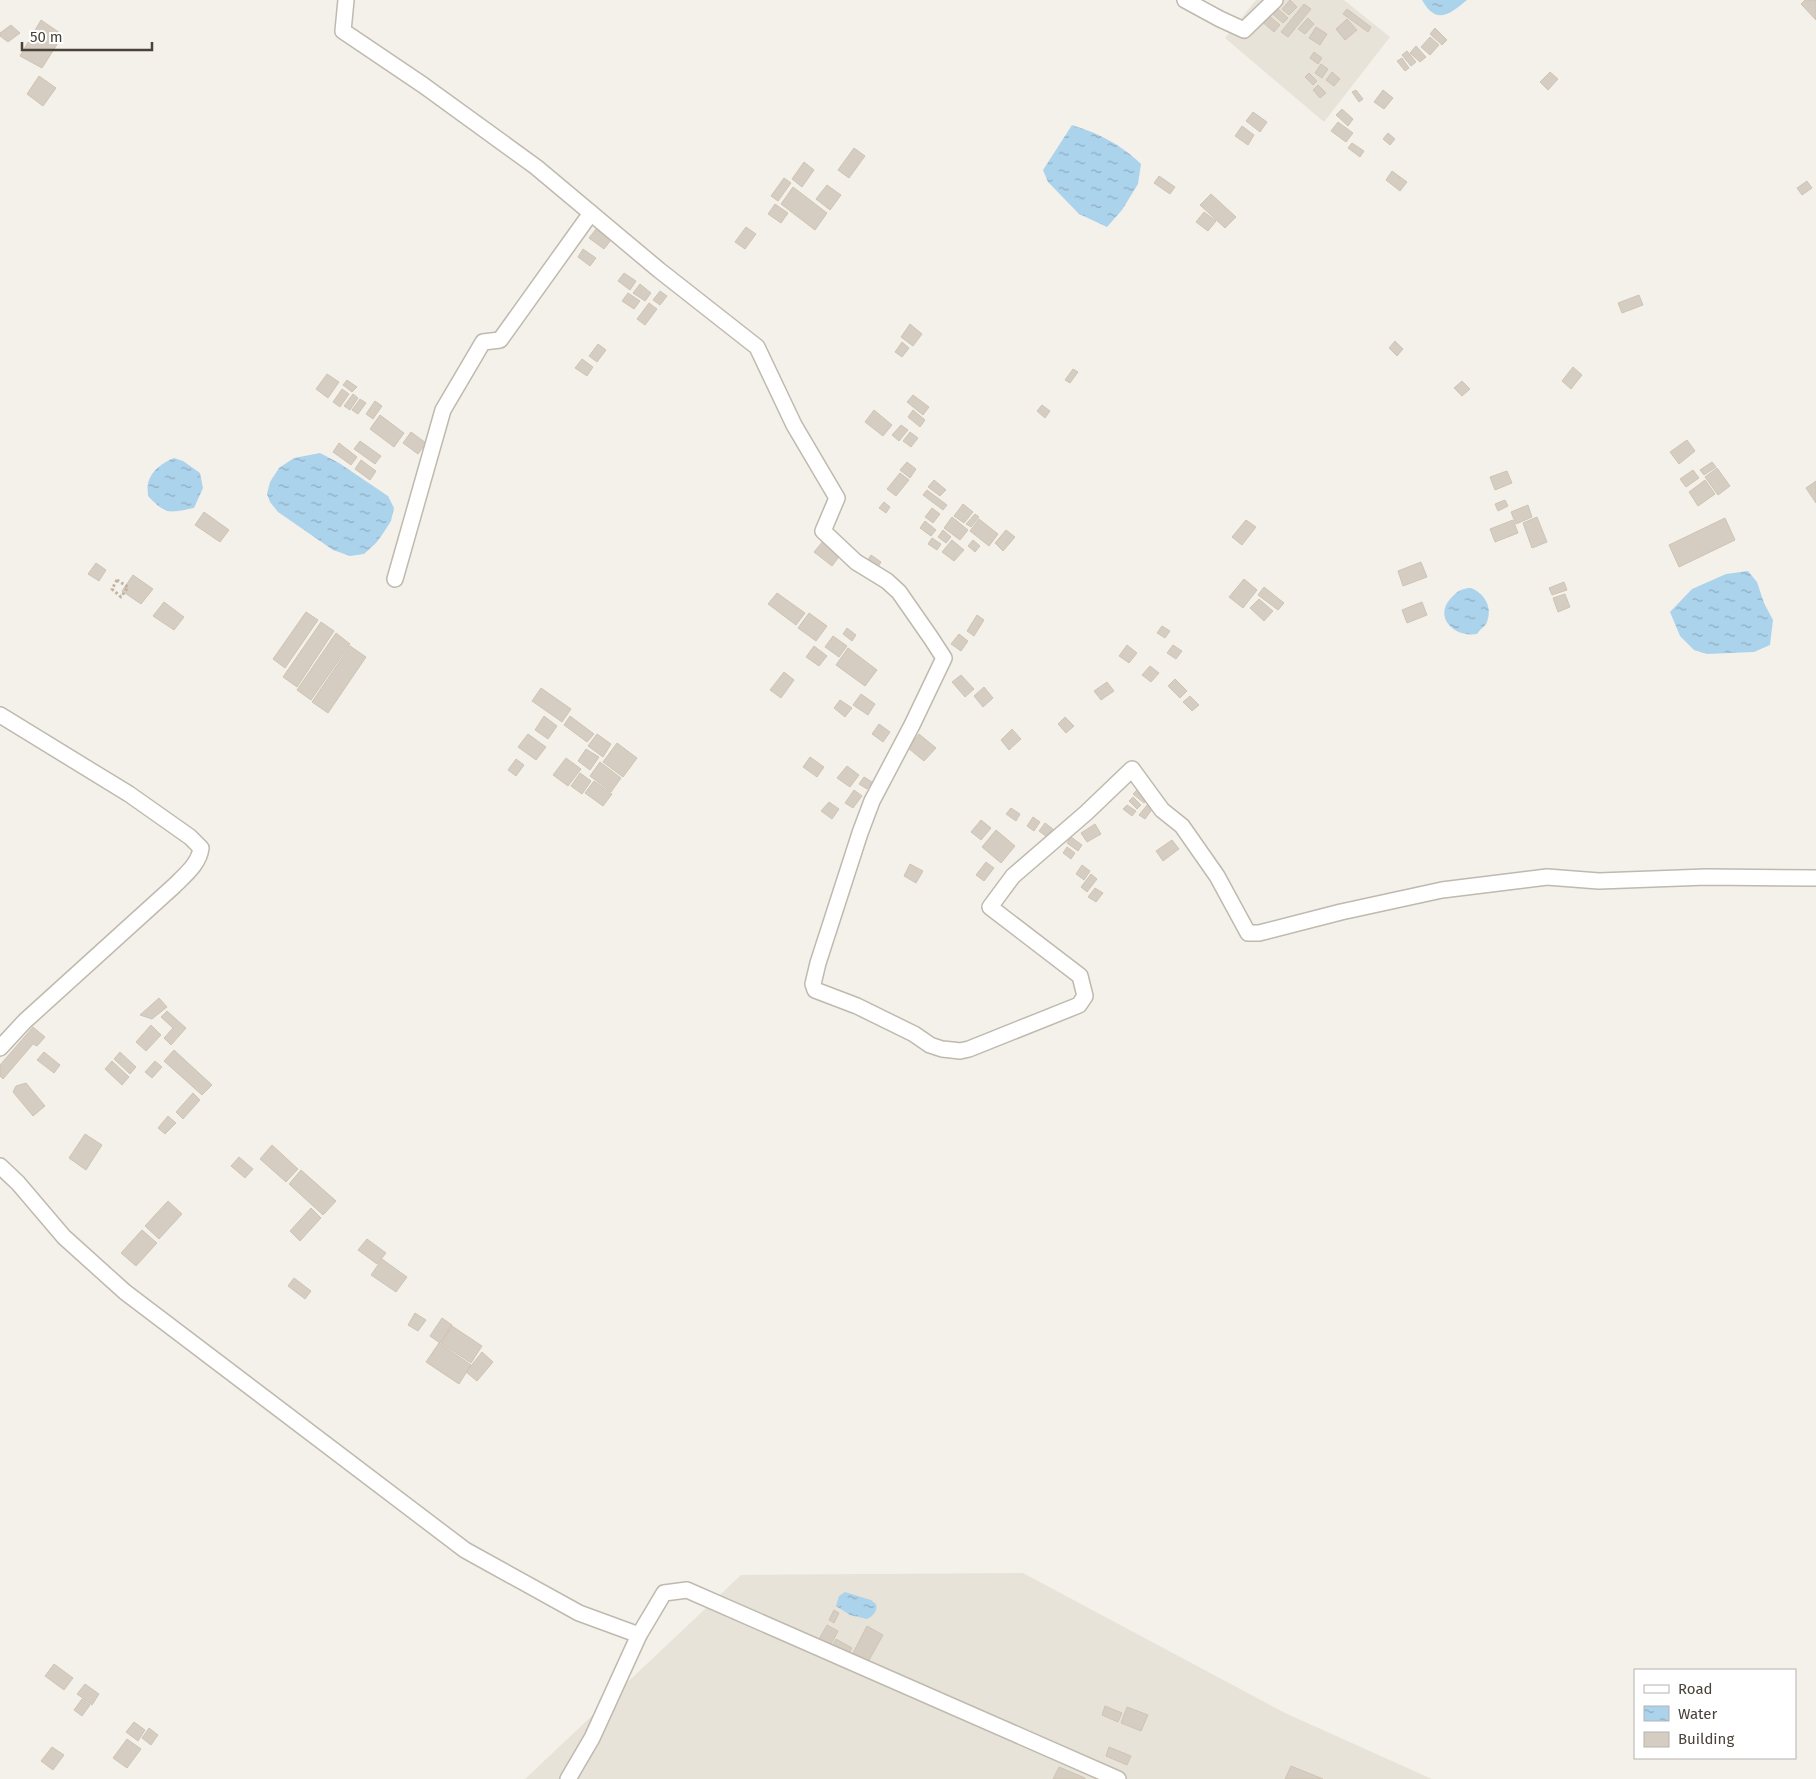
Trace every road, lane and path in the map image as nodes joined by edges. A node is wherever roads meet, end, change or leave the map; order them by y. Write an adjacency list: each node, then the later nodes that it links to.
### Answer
1 (346, 0): 4 (street)
2 (1185, 0): 3 (street)
3 (1275, 0)
4 (591, 213): 5 (street); 8 (street)
5 (395, 579)
6 (128, 587): 6 (path)
7 (0, 715): 9 (street)
8 (1816, 878)
9 (0, 1048)
10 (0, 1166): 11 (street)
11 (639, 1635): 12 (street); 13 (street)
12 (568, 1779)
13 (1118, 1779)

